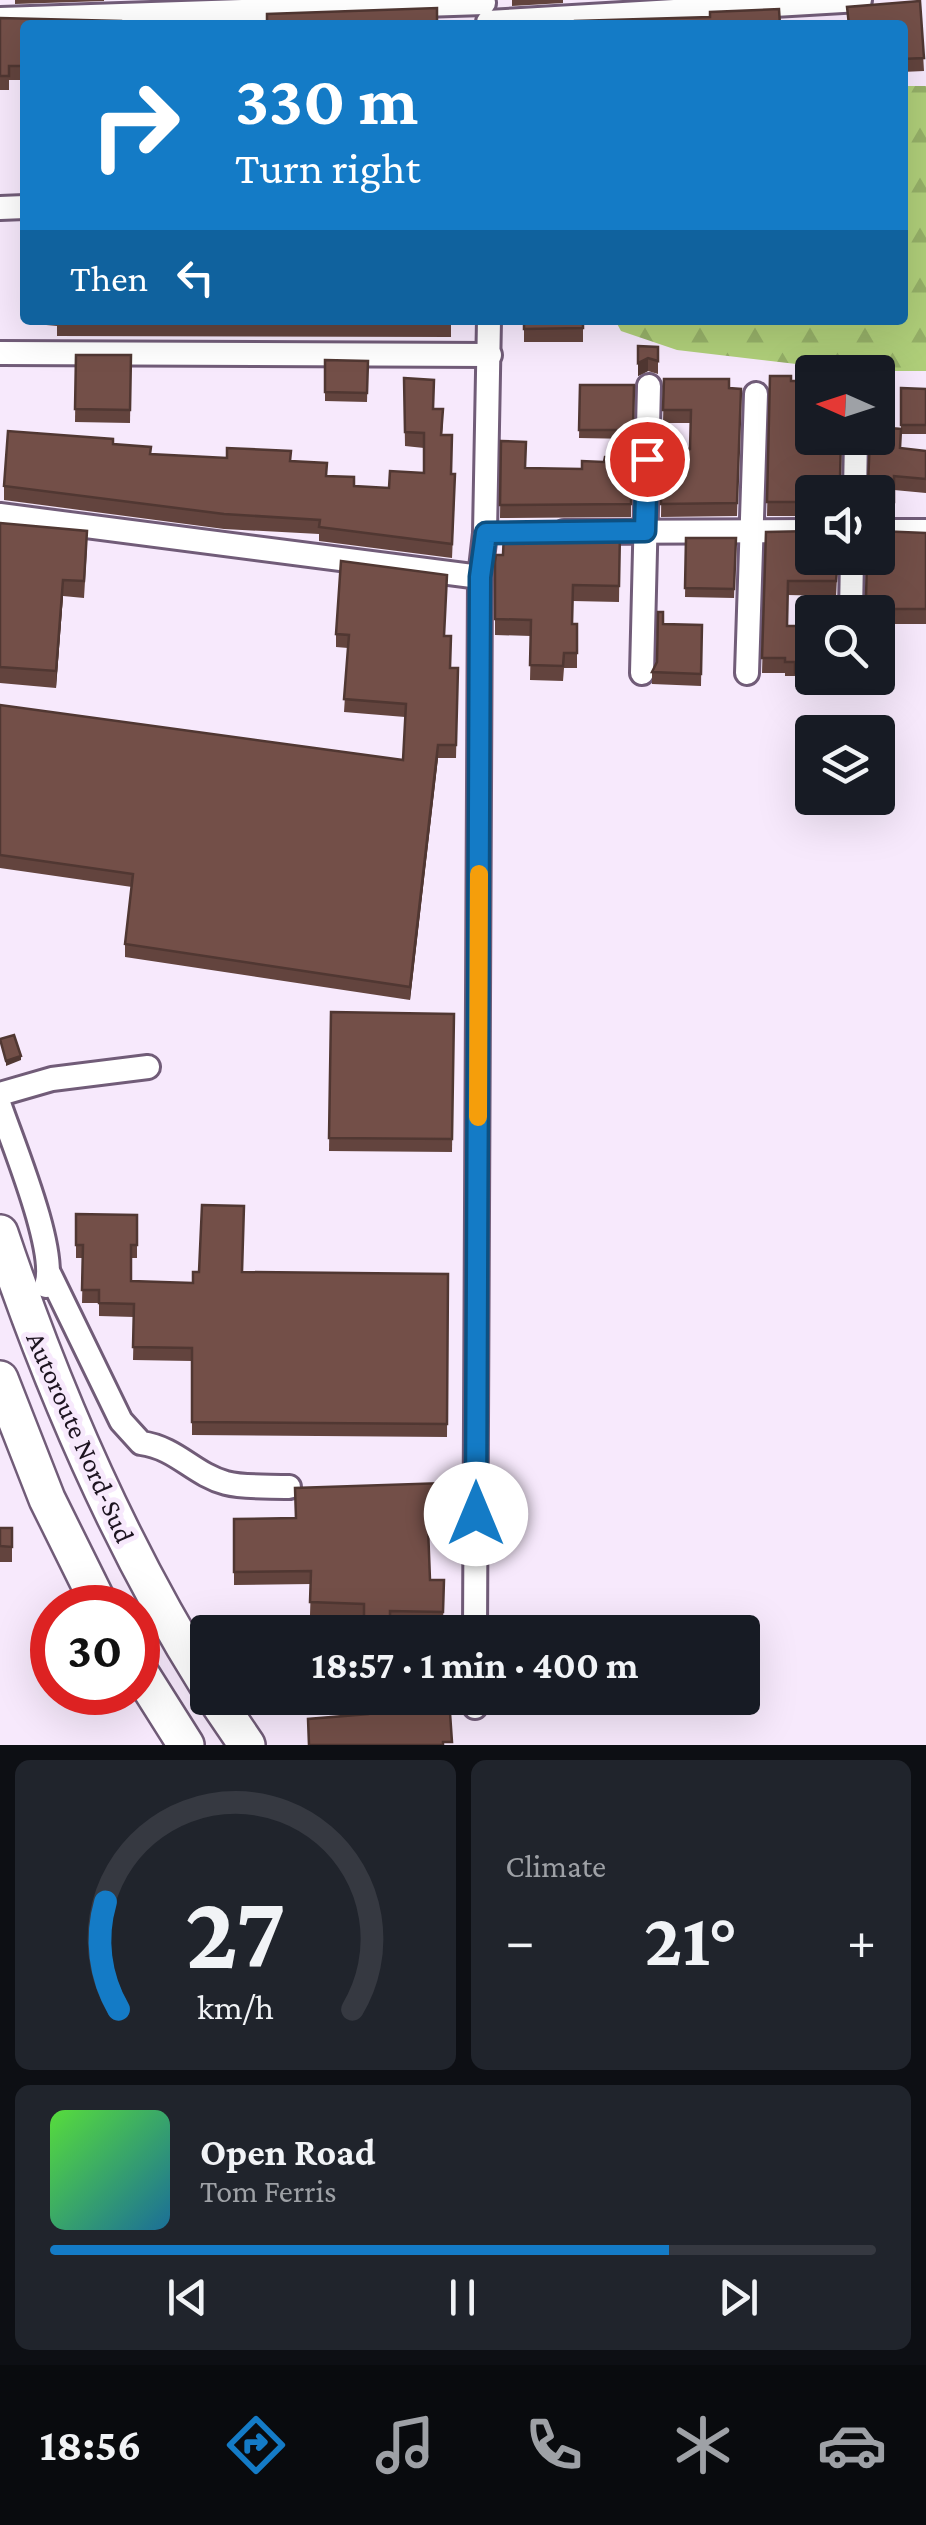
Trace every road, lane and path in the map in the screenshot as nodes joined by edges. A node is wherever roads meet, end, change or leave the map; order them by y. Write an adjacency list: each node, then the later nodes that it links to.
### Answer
1 (860, 0): 2 (street)
2 (770, 3): 3 (street)
3 (593, 8): 4 (street)
4 (486, 13): 5 (street)
5 (0, 19)
6 (490, 325): 8 (street)
7 (0, 352): 8 (street)
8 (490, 355): 18 (street)
9 (649, 386): 12 (street)
10 (756, 394): 13 (street)
11 (0, 516): 18 (street)
12 (645, 531): 13 (street); 17 (street); 20 (street)
13 (752, 531): 14 (street); 19 (street)
14 (795, 531)
15 (895, 531): 16 (street)
16 (926, 531)
17 (546, 532)
18 (480, 577): 30 (street)
19 (747, 672)
20 (642, 673)
21 (148, 1067): 22 (street)
22 (0, 1094)
23 (0, 1106): 25 (street)
24 (0, 1232): 26 (highway, Autoroute Nord-Sud)
25 (50, 1275): 26 (street); 28 (street)
26 (32, 1327): 31 (highway, Autoroute Nord-Sud)
27 (0, 1379): 29 (highway, Autoroute Nord-Sud)
28 (289, 1487)
29 (89, 1585)
30 (475, 1615)
31 (190, 1655)
32 (160, 1704): 34 (highway)
33 (226, 1715): 35 (highway)
34 (186, 1745)
35 (246, 1745)

